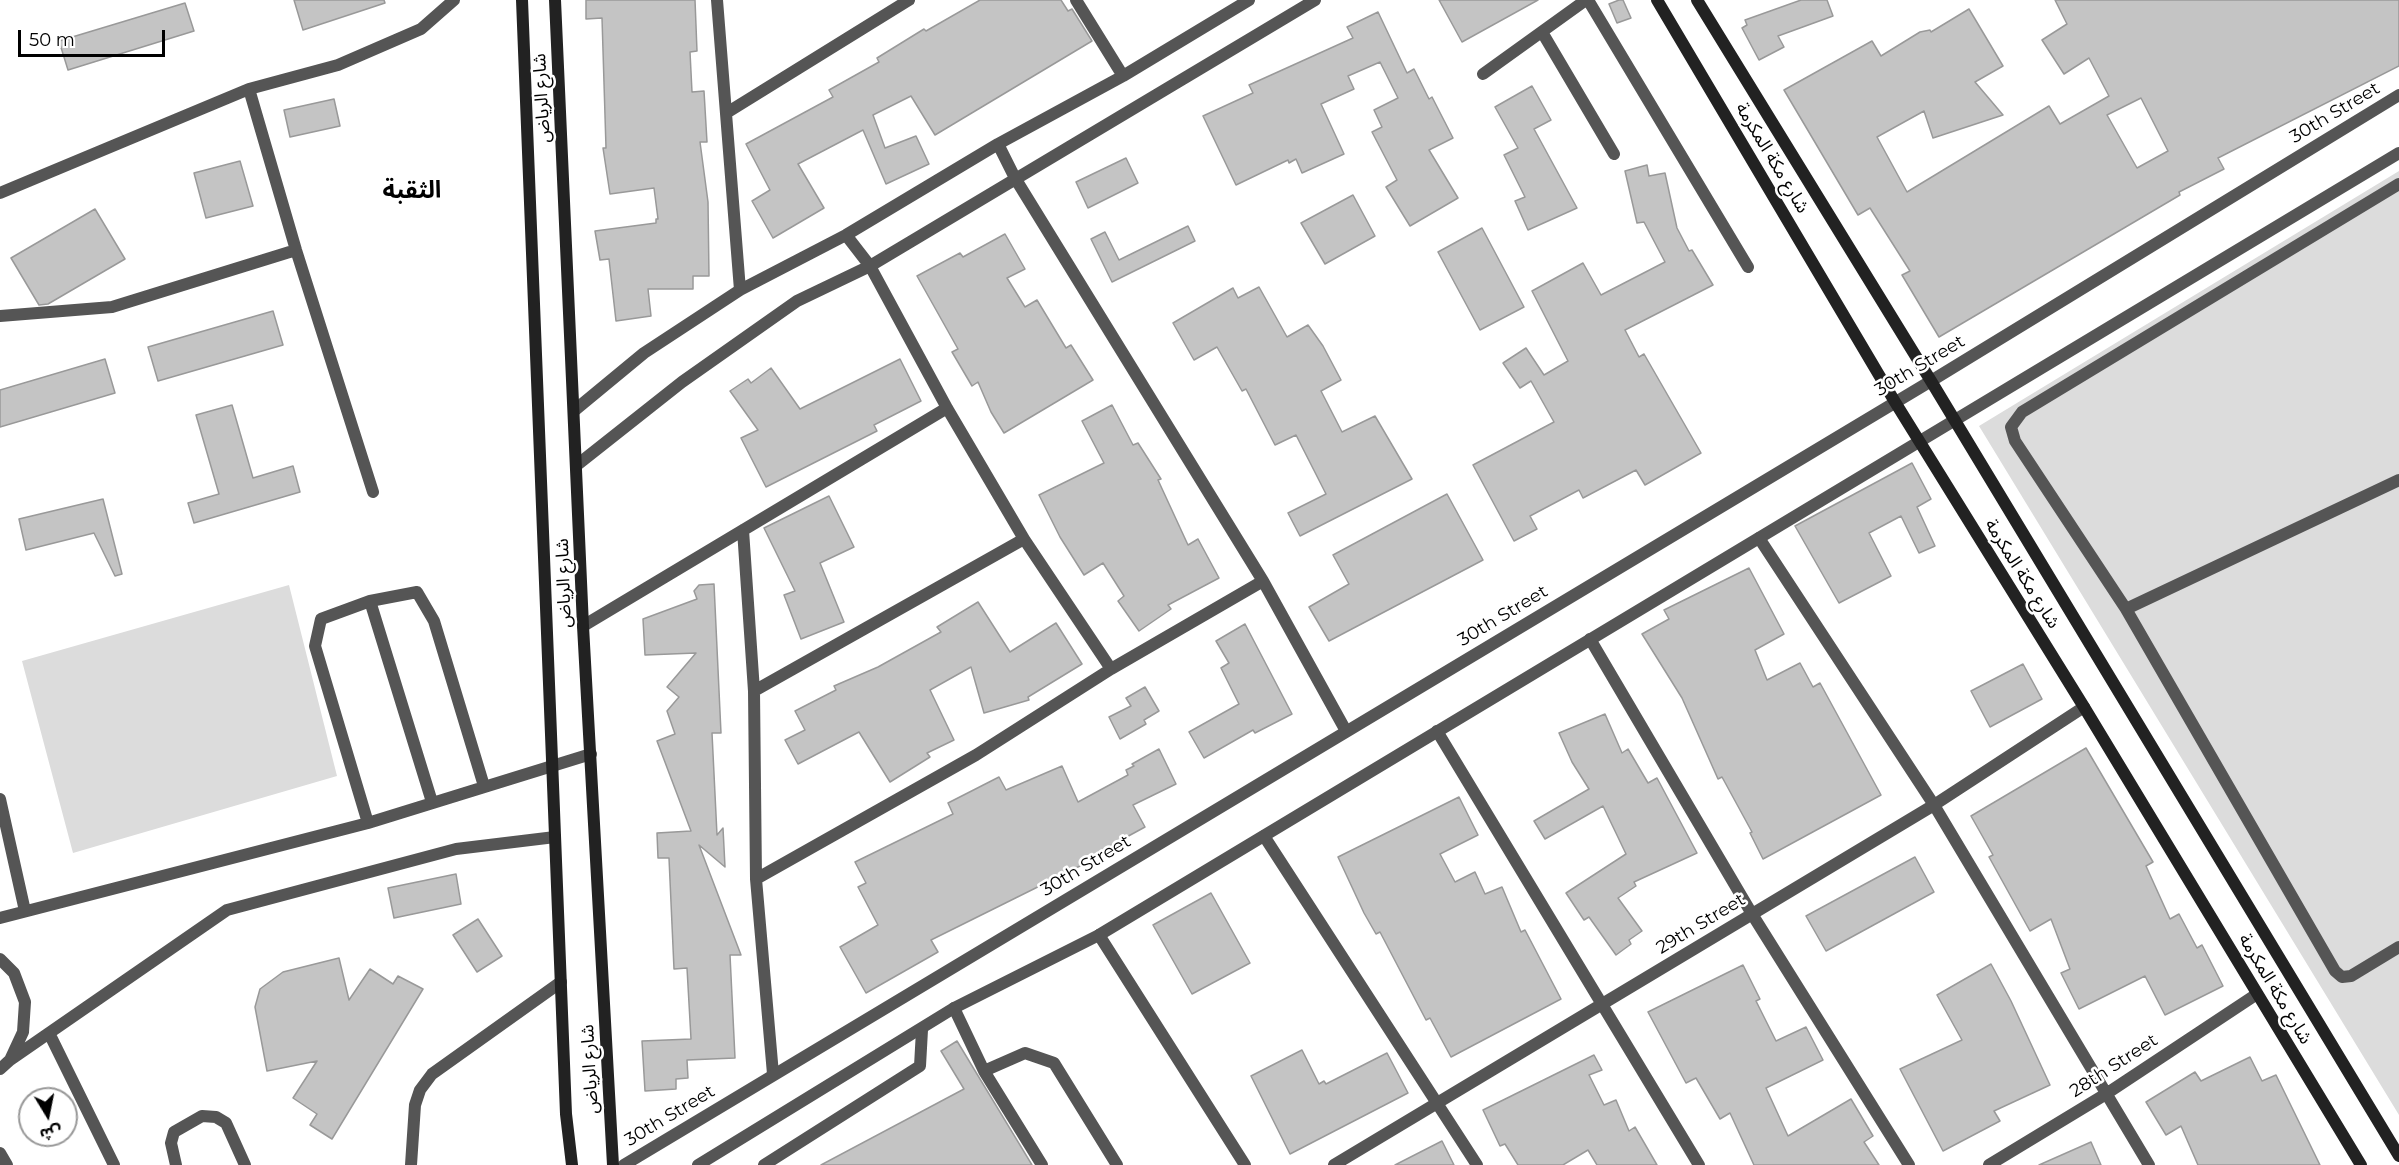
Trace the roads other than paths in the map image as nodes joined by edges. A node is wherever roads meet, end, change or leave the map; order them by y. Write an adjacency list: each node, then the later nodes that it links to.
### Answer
1 (454, 0): 15 (street)
2 (522, 0): 53 (main road, شارع الرياض)
3 (555, 0): 33 (main road, شارع الرياض)
4 (717, 0): 17 (street)
5 (909, 0): 17 (street)
6 (1076, 0): 14 (street)
7 (1249, 0): 14 (street)
8 (1315, 0): 21 (street)
9 (1587, 0): 12 (street); 27 (street)
10 (1657, 0): 31 (main road, شارع مكة المكرمة)
11 (1697, 0): 30 (main road, شارع مكة المكرمة)
12 (1542, 32): 13 (street); 20 (street)
13 (1482, 74)
14 (1124, 76): 18 (street)
15 (249, 89): 23 (street); 25 (street)
16 (2399, 95): 30 (street, 30th Street)
17 (728, 112): 28 (street)
18 (998, 144): 21 (street); 24 (street)
19 (2399, 153): 34 (street)
20 (1614, 154)
21 (1015, 178): 26 (street); 42 (street)
22 (2399, 184): 44 (street)
23 (0, 193)
24 (846, 235): 26 (street); 28 (street)
25 (296, 250): 29 (street); 38 (street)
26 (870, 267): 32 (street); 36 (street)
27 (1748, 267)
28 (740, 290): 33 (street)
29 (0, 316)
30 (1931, 381): 31 (street, 30th Street); 34 (main road, شارع مكة المكرمة)
31 (1895, 402): 35 (main road, شارع مكة المكرمة); 50 (street, 30th Street)
32 (947, 408): 39 (street); 40 (street)
33 (575, 410): 36 (main road, شارع الرياض)
34 (1954, 419): 35 (street); 80 (main road, شارع مكة المكرمة)
35 (1918, 440): 41 (street); 49 (main road, شارع مكة المكرمة)
36 (577, 465): 45 (main road, شارع الرياض)
37 (2399, 480): 44 (street)
38 (373, 492)
39 (743, 530): 45 (street); 48 (street)
40 (1024, 538): 47 (street); 48 (street)
41 (1759, 538): 46 (street); 57 (street)
42 (1263, 581): 47 (street); 50 (street)
43 (370, 601): 54 (street); 56 (street); 58 (street)
44 (2126, 609): 66 (street)
45 (584, 626): 52 (main road, شارع الرياض)
46 (1590, 639): 51 (street); 63 (street)
47 (1111, 669): 61 (street)
48 (754, 691): 61 (street)
49 (2084, 707): 57 (street, 29th Street); 69 (main road, شارع مكة المكرمة)
50 (1346, 731): 77 (street, 30th Street)
51 (1437, 731): 59 (street); 70 (street)
52 (591, 754): 53 (street); 86 (main road, شارع الرياض)
53 (552, 764): 54 (street); 60 (main road, شارع الرياض)
54 (484, 786): 56 (street)
55 (0, 799): 62 (street)
56 (432, 802): 58 (street)
57 (1934, 805): 63 (street, 29th Street); 78 (street)
58 (368, 823): 62 (street)
59 (1264, 836): 65 (street); 79 (street)
60 (555, 837): 68 (main road, شارع الرياض); 73 (street)
61 (756, 879): 77 (street)
62 (25, 911): 64 (street)
63 (1752, 914): 70 (street, 29th Street); 96 (street)
64 (0, 918)
65 (1099, 935): 71 (street); 92 (street)
66 (2399, 947)
67 (0, 959): 74 (street)
68 (561, 982): 84 (street); 85 (main road, شارع الرياض)
69 (2257, 994): 78 (street, 28th Street); 99 (main road, شارع مكة المكرمة)
70 (1602, 1004): 79 (street, 29th Street); 95 (street)
71 (954, 1008): 72 (street); 76 (street)
72 (922, 1030): 88 (street); 89 (street)
73 (49, 1033): 74 (street); 81 (street)
74 (10, 1060): 75 (street)
75 (0, 1069)
76 (984, 1071): 90 (street); 91 (street)
77 (773, 1074): 87 (street, 30th Street)
78 (2106, 1094): 97 (street, 28th Street); 98 (street)
79 (1438, 1102): 93 (street, 29th Street); 94 (street)
80 (2399, 1156)
81 (114, 1165)
82 (176, 1165): 83 (street)
83 (245, 1165)
84 (411, 1165)
85 (572, 1165)
86 (613, 1165)
87 (624, 1165)
88 (700, 1165)
89 (764, 1165)
90 (1042, 1165)
91 (1118, 1165)
92 (1245, 1165)
93 (1334, 1165)
94 (1477, 1165)
95 (1699, 1165)
96 (1909, 1165)
97 (1989, 1165)
98 (2149, 1165)
99 (2361, 1165)

